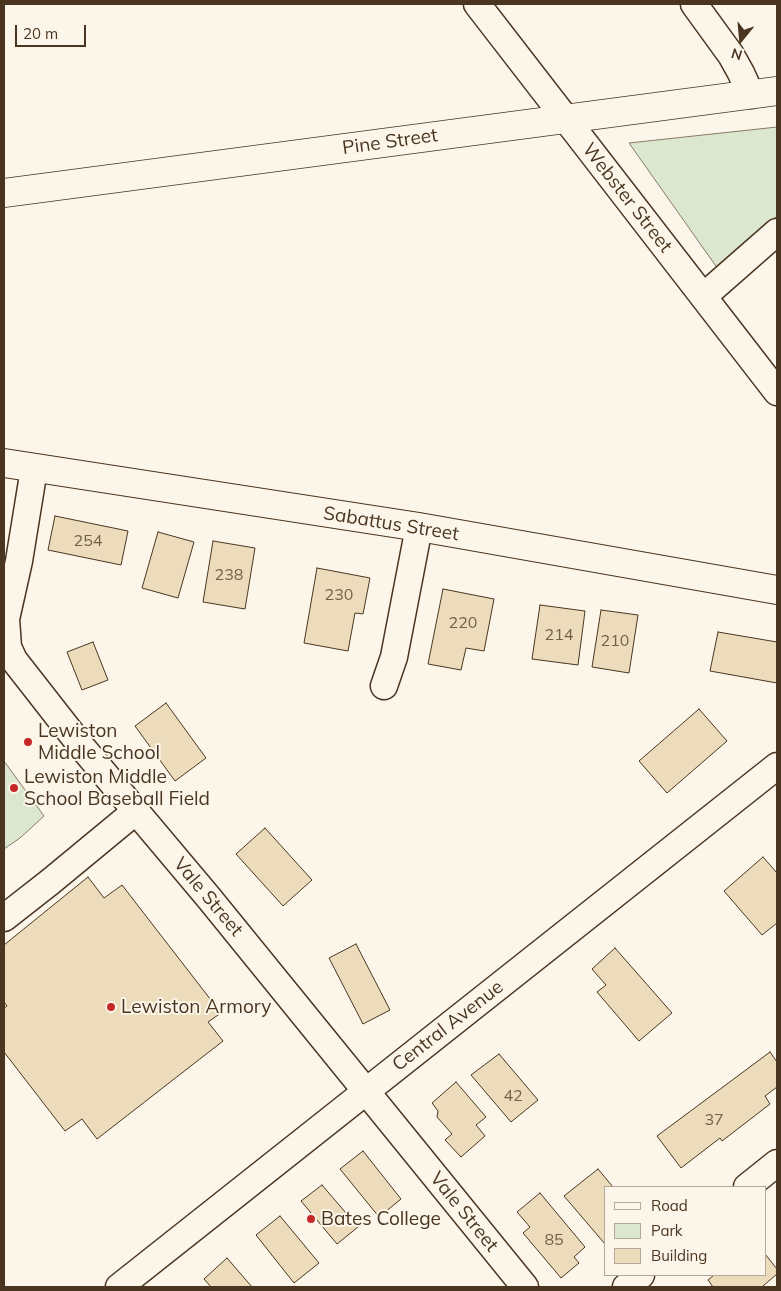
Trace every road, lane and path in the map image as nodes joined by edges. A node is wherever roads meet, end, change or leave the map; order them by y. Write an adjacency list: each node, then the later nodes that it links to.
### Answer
1 (477, 4): 4 (street, Webster Street)
2 (694, 4): 3 (street)
3 (764, 93): 4 (main road, Pine Street)
4 (566, 119): 5 (main road, Pine Street); 7 (street, Webster Street)
5 (4, 193)
6 (777, 232): 7 (street)
7 (704, 296): 8 (street, Webster Street)
8 (777, 392)
9 (4, 463): 10 (main road, Sabattus Street)
10 (34, 469): 11 (main road, Sabattus Street); 15 (street, Vale Street)
11 (419, 528): 12 (main road, Sabattus Street); 13 (street)
12 (777, 590)
13 (384, 686)
14 (777, 766): 17 (street, Central Avenue)
15 (136, 812): 16 (street); 17 (street, Vale Street)
16 (4, 918)
17 (366, 1091): 21 (street, Central Avenue); 22 (street, Vale Street)
18 (777, 1163): 19 (street)
19 (748, 1186)
20 (640, 1276): 23 (street)
21 (119, 1287)
22 (525, 1287)
23 (626, 1287)

